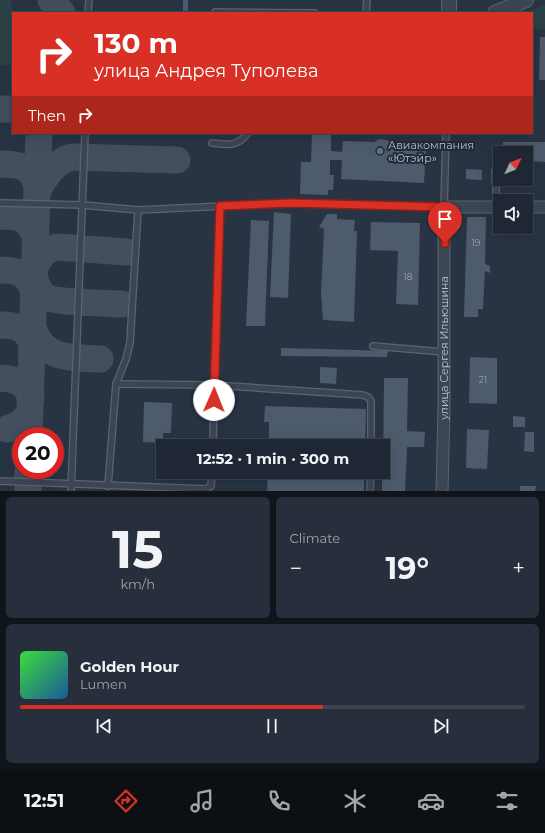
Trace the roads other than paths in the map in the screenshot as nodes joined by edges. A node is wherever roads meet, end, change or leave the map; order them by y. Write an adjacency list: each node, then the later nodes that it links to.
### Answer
1 (89, 0): 5 (lane)
2 (366, 0): 6 (lane)
3 (449, 0): 7 (street)
4 (526, 0): 8 (street)
5 (88, 12)
6 (366, 12)
7 (449, 12)
8 (497, 12)
9 (85, 134): 14 (lane)
10 (247, 134): 12 (lane)
11 (446, 134): 16 (lane, улица Сергея Ильюшина)
12 (212, 143)
13 (0, 203): 14 (lane)
14 (83, 205): 20 (lane); 30 (lane)
15 (220, 206): 16 (lane); 20 (lane); 24 (lane)
16 (444, 207): 17 (street); 22 (street, улица Сергея Ильюшина)
17 (493, 207)
18 (533, 207): 19 (street)
19 (545, 208)
20 (138, 210): 23 (lane)
21 (374, 346): 22 (lane)
22 (444, 352): 35 (street, улица Сергея Ильюшина)
23 (116, 384): 24 (lane); 31 (lane)
24 (214, 385): 25 (lane); 26 (lane)
25 (213, 439)
26 (371, 439)
27 (212, 479): 32 (lane)
28 (371, 479): 34 (lane)
29 (0, 481): 30 (lane)
30 (71, 484): 31 (lane); 33 (lane)
31 (108, 486): 32 (lane)
32 (165, 489)
33 (71, 491)
34 (370, 491)
35 (442, 491)

